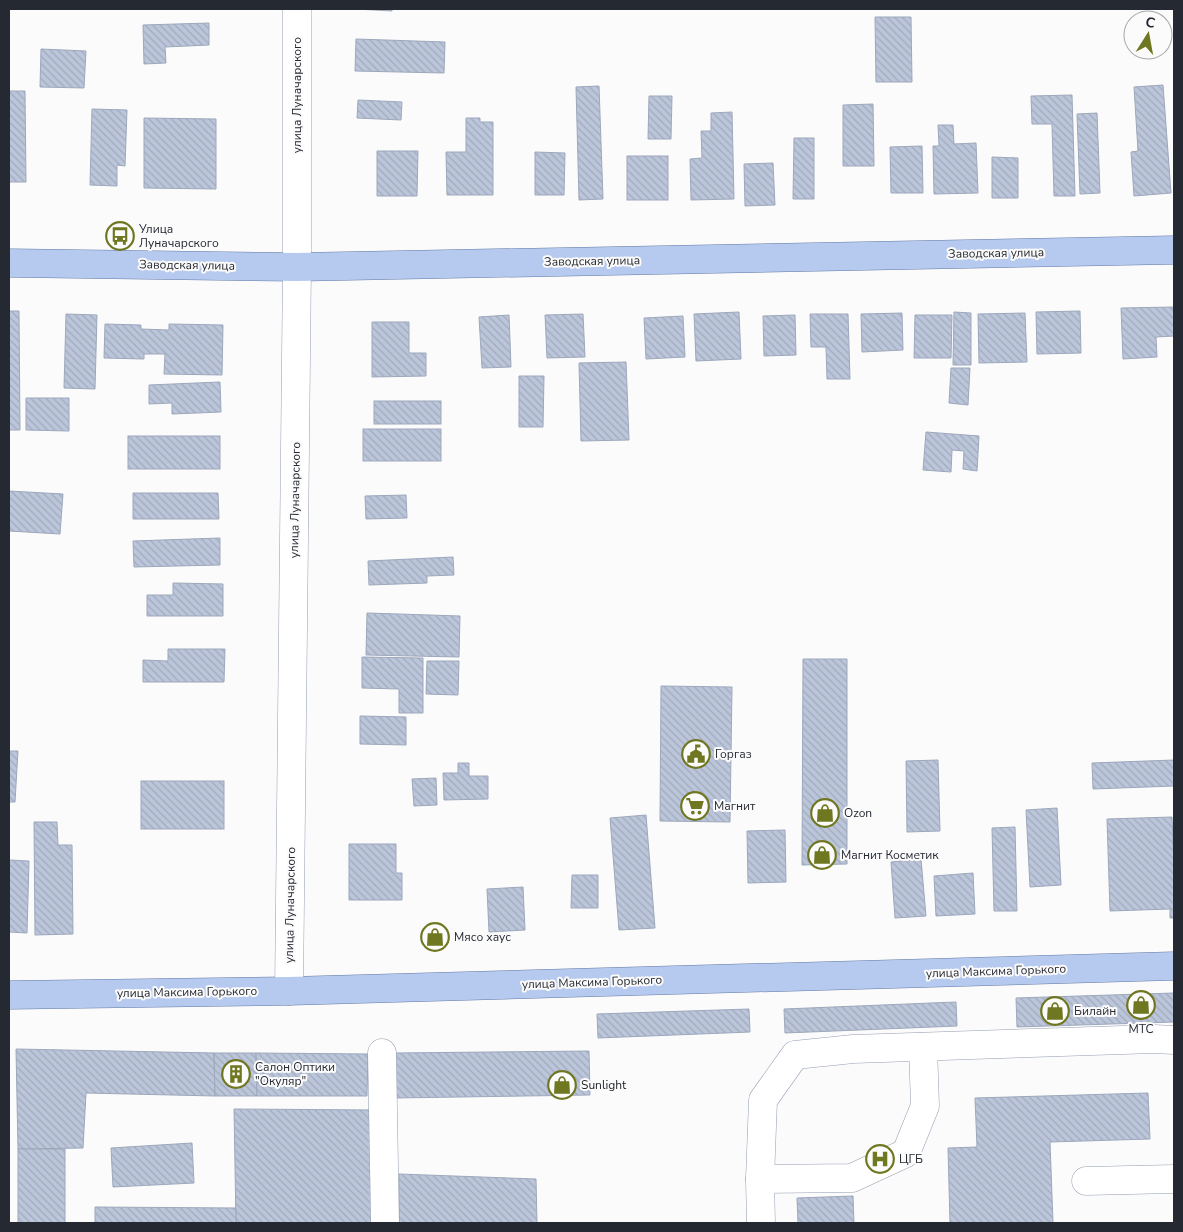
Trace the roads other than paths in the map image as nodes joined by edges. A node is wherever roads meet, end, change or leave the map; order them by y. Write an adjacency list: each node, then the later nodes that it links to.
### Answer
1 (297, 9): 4 (street, улица Луначарского)
2 (1174, 250): 4 (main road, Заводская улица)
3 (9, 263): 4 (main road, Заводская улица)
4 (297, 267): 6 (street, улица Луначарского)
5 (1174, 966): 6 (main road, улица Максима Горького)
6 (289, 991): 7 (main road, улица Максима Горького)
7 (9, 995)
8 (1174, 1040): 9 (street)
9 (923, 1047): 11 (street); 11 (street)
10 (382, 1053): 14 (street)
11 (760, 1179): 15 (street)
12 (1174, 1179): 13 (street)
13 (1086, 1181)
14 (385, 1223)
15 (761, 1223)

